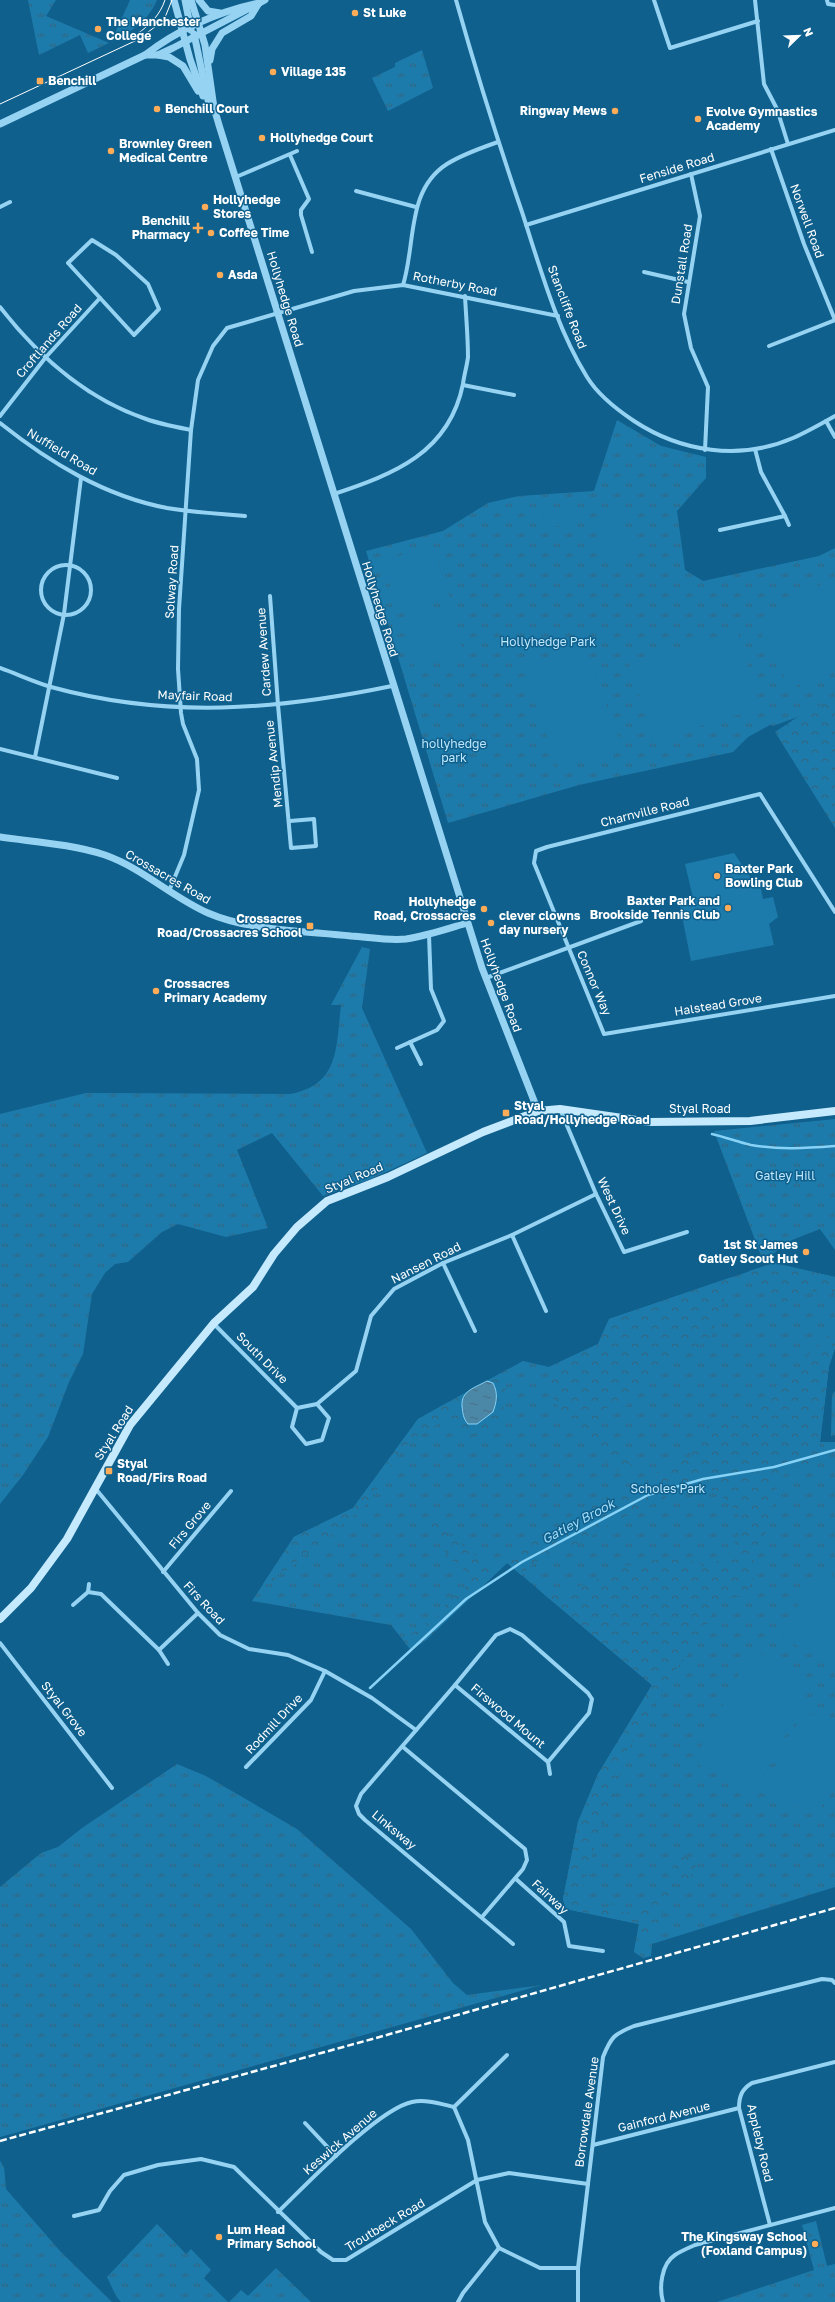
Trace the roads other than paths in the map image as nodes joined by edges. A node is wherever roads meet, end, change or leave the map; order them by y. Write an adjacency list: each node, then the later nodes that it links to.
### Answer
1 (174, 0): 16 (street, Hollyhedge Road)
2 (185, 0): 15 (street)
3 (191, 0): 14 (street, Hollyhedge Road)
4 (199, 0): 12 (street)
5 (456, 0): 27 (street, Stancliffe Road)
6 (654, 0): 13 (street)
7 (755, 0): 13 (street)
8 (262, 1): 12 (street); 17 (street); 22 (street)
9 (827, 2): 10 (street); 11 (street)
10 (835, 5)
11 (822, 6)
12 (220, 13): 14 (street)
13 (758, 21): 28 (street)
14 (198, 23): 15 (street); 17 (street, Hollyhedge Road); 18 (street)
15 (191, 27): 16 (street); 19 (street)
16 (182, 32): 19 (street, Hollyhedge Road); 20 (street)
17 (202, 33): 18 (street); 22 (street, Hollyhedge Road)
18 (194, 37): 19 (street); 24 (street)
19 (185, 42): 21 (street); 23 (street, Hollyhedge Road)
20 (145, 55): 21 (street); 25 (street)
21 (158, 55): 23 (street)
22 (210, 68): 24 (street, Hollyhedge Road)
23 (203, 96): 24 (street, Hollyhedge Road)
24 (211, 105): 33 (street, Hollyhedge Road)
25 (0, 124)
26 (835, 130): 28 (street, Fenside Road)
27 (498, 142): 37 (street); 38 (street, Stancliffe Road)
28 (788, 144): 29 (street, Fenside Road)
29 (771, 149): 32 (street, Fenside Road); 48 (street, Norwell Road)
30 (297, 151): 31 (street)
31 (290, 156): 33 (street); 39 (street)
32 (691, 174): 38 (street, Fenside Road); 41 (street, Dunstall Road)
33 (236, 177): 46 (street, Hollyhedge Road)
34 (356, 191): 37 (street)
35 (10, 202): 36 (street)
36 (0, 207)
37 (416, 207): 42 (street)
38 (526, 225): 47 (street, Stancliffe Road)
39 (312, 252)
40 (644, 272): 41 (street)
41 (688, 282): 60 (street, Dunstall Road)
42 (403, 285): 43 (street, Rotherby Road); 46 (street, Rotherby Road)
43 (466, 296): 47 (street, Rotherby Road); 51 (street)
44 (100, 298): 44 (street); 50 (street, Croftlands Road)
45 (0, 307): 50 (street)
46 (277, 312): 57 (street, Solway Road); 62 (street, Hollyhedge Road)
47 (558, 316): 60 (street, Stancliffe Road)
48 (835, 320): 49 (street)
49 (769, 346)
50 (46, 357): 53 (street, Croftlands Road); 57 (street)
51 (462, 385): 52 (street); 62 (street)
52 (514, 394)
53 (0, 416)
54 (835, 416): 55 (street, Stancliffe Road)
55 (826, 421): 58 (street); 59 (street, Stancliffe Road)
56 (0, 423): 61 (street, Nuffield Road)
57 (191, 430): 63 (street, Solway Road)
58 (835, 437)
59 (755, 449): 60 (street, Stancliffe Road); 65 (street)
60 (706, 450)
61 (81, 478): 63 (street, Nuffield Road); 68 (street)
62 (334, 494): 72 (street, Hollyhedge Road)
63 (186, 510): 64 (street, Nuffield Road); 75 (street, Solway Road)
64 (245, 516)
65 (784, 516): 66 (street); 67 (street)
66 (789, 525)
67 (720, 530)
68 (70, 566): 70 (street); 70 (street); 70 (street)
69 (270, 596): 74 (street, Cardew Avenue)
70 (64, 614): 73 (street)
71 (0, 668): 73 (street, Mayfair Road)
72 (392, 686): 74 (street, Mayfair Road); 85 (street, Hollyhedge Road)
73 (50, 687): 75 (street, Mayfair Road); 77 (street)
74 (278, 705): 75 (street, Mayfair Road); 79 (street, Mendip Avenue)
75 (181, 708): 82 (street, Solway Road)
76 (0, 749): 77 (street)
77 (35, 757): 78 (street)
78 (117, 778)
79 (290, 820): 79 (street, Mendip Avenue)
80 (0, 837): 82 (street, Crossacres Road)
81 (536, 851): 83 (street, Charnville Road); 87 (street, Connor Way)
82 (169, 891): 86 (street, Crossacres Road)
83 (835, 912)
84 (641, 920): 87 (street)
85 (467, 923): 86 (street, Crossacres Road); 88 (street, Hollyhedge Road)
86 (429, 935): 91 (street)
87 (568, 948): 88 (street); 90 (street, Connor Way)
88 (485, 978): 95 (street, Hollyhedge Road)
89 (835, 996): 90 (street, Halstead Grove)
90 (604, 1034)
91 (410, 1042): 92 (street); 93 (street)
92 (397, 1048)
93 (421, 1064)
94 (560, 1109): 95 (main road, Styal Road); 96 (main road, Styal Road); 97 (street, West Drive)
95 (538, 1111): 102 (main road, Styal Road)
96 (835, 1111)
97 (596, 1194): 98 (street, West Drive); 99 (street, Nansen Road)
98 (686, 1232)
99 (512, 1235): 100 (street, Nansen Road); 101 (street)
100 (443, 1263): 103 (street); 104 (street, Nansen Road)
101 (546, 1311)
102 (214, 1323): 105 (street, South Drive); 106 (main road, Styal Road)
103 (475, 1331)
104 (317, 1404): 105 (street); 105 (street)
105 (297, 1408)
106 (95, 1487): 108 (street, Firs Road); 113 (main road, Styal Road)
107 (231, 1491): 108 (street, Firs Grove)
108 (163, 1572): 112 (street, Firs Road)
109 (89, 1584): 110 (street)
110 (88, 1592): 111 (street); 115 (street)
111 (73, 1605)
112 (198, 1613): 115 (street); 117 (street, Firs Road)
113 (0, 1619)
114 (0, 1643): 124 (street, Styal Grove)
115 (159, 1650): 116 (street)
116 (168, 1664)
117 (325, 1671): 119 (street, Firs Road); 122 (street, Rodmill Drive)
118 (455, 1685): 119 (street, Firswood Mount); 121 (street, Firswood Mount); 121 (street, Firswood Mount)
119 (416, 1730): 120 (street, Linksway)
120 (404, 1747): 125 (street); 126 (street, Linksway)
121 (548, 1762): 123 (street, Firswood Mount)
122 (246, 1767)
123 (550, 1774)
124 (112, 1788)
125 (516, 1879): 126 (street); 128 (street, Fairway)
126 (482, 1917): 127 (street, Linksway)
127 (512, 1944)
128 (603, 1951)
129 (835, 1982): 135 (street, Borrowdale Avenue)
130 (507, 2054): 132 (street)
131 (835, 2062): 133 (street, Appleby Road)
132 (454, 2107): 136 (street, Keswick Avenue); 137 (street)
133 (739, 2108): 135 (street, Gainford Avenue); 142 (street, Appleby Road)
134 (305, 2123): 136 (street)
135 (593, 2145): 138 (street, Borrowdale Avenue)
136 (336, 2156): 140 (street, Keswick Avenue)
137 (477, 2180): 138 (street, Troutbeck Road); 140 (street, Troutbeck Road); 143 (street)
138 (588, 2184): 144 (street, Borrowdale Avenue)
139 (835, 2208): 142 (street)
140 (278, 2212): 141 (street, Troutbeck Road)
141 (74, 2216)
142 (770, 2225): 147 (street)
143 (499, 2248): 144 (street); 145 (street)
144 (578, 2268): 146 (street, Borrowdale Avenue)
145 (458, 2302)
146 (578, 2302)
147 (663, 2302)

